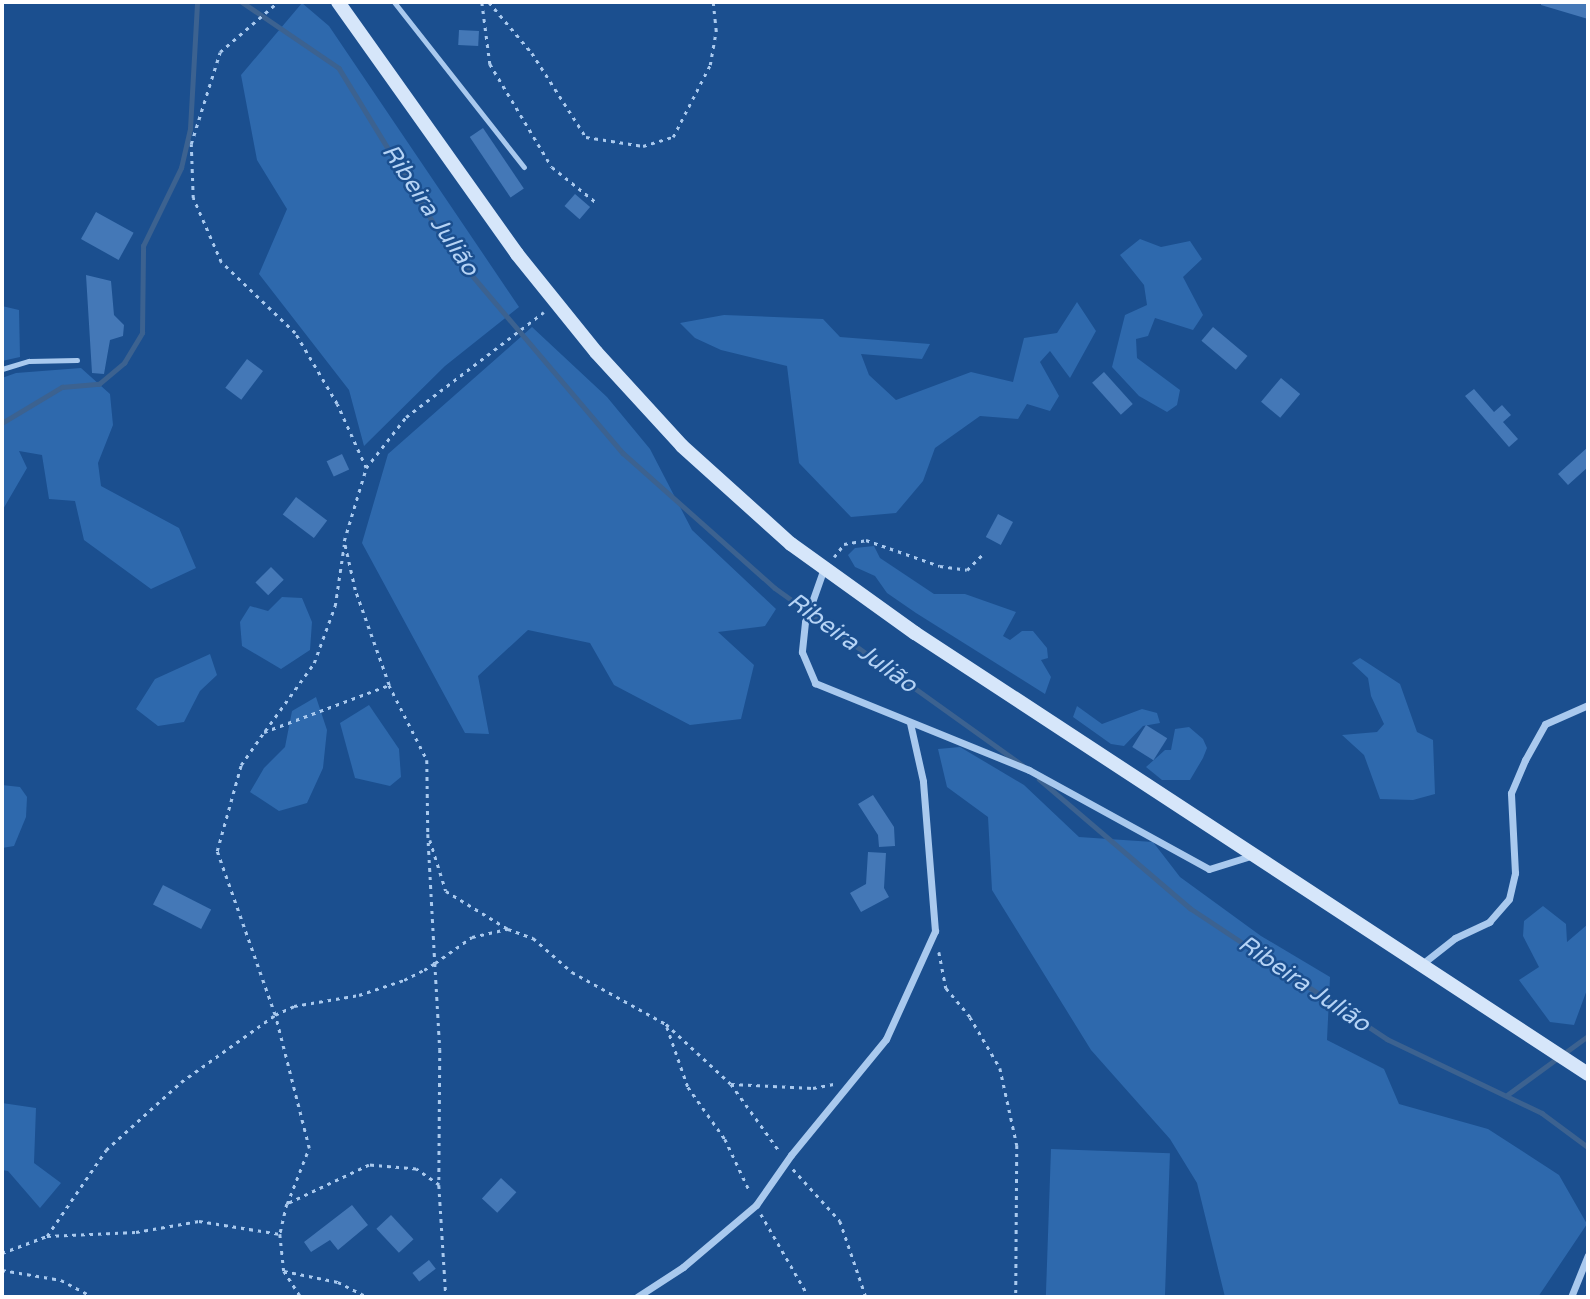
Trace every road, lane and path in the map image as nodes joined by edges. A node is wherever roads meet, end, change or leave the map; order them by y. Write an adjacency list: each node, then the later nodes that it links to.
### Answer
1 (278, 2): 12 (path)
2 (338, 2): 9 (main road)
3 (394, 2): 7 (lane)
4 (482, 2): 8 (path)
5 (489, 2): 6 (path)
6 (713, 2)
7 (524, 167)
8 (597, 203)
9 (556, 303): 12 (path); 15 (main road)
10 (77, 360): 11 (lane)
11 (2, 369)
12 (366, 468): 13 (path)
13 (344, 541): 16 (path); 19 (path)
14 (985, 552): 15 (path)
15 (825, 568): 18 (street); 21 (main road)
16 (389, 685): 19 (path); 20 (path)
17 (1588, 705): 25 (street)
18 (910, 723): 21 (street); 23 (street)
19 (264, 732): 26 (path)
20 (428, 834): 22 (path); 24 (path)
21 (1254, 855): 25 (main road)
22 (508, 929): 24 (path); 27 (path)
23 (935, 931): 29 (street); 48 (path)
24 (435, 963): 26 (path); 32 (path)
25 (1422, 965): 28 (main road)
26 (275, 1015): 33 (path); 36 (path)
27 (666, 1024): 30 (path); 34 (path)
28 (1588, 1074)
29 (855, 1079): 30 (path); 31 (street)
30 (731, 1084): 31 (path)
31 (786, 1161): 34 (street); 47 (path)
32 (439, 1185): 33 (path); 44 (path)
33 (288, 1204): 35 (path)
34 (756, 1205): 45 (street); 46 (path)
35 (280, 1234): 36 (path); 40 (path)
36 (47, 1236): 37 (path)
37 (2, 1253)
38 (1588, 1255): 49 (street)
39 (2, 1270): 41 (path)
40 (284, 1270): 42 (path); 43 (path)
41 (93, 1297)
42 (301, 1297)
43 (368, 1297)
44 (446, 1297)
45 (637, 1297)
46 (809, 1297)
47 (866, 1297)
48 (1016, 1297)
49 (1571, 1297)

